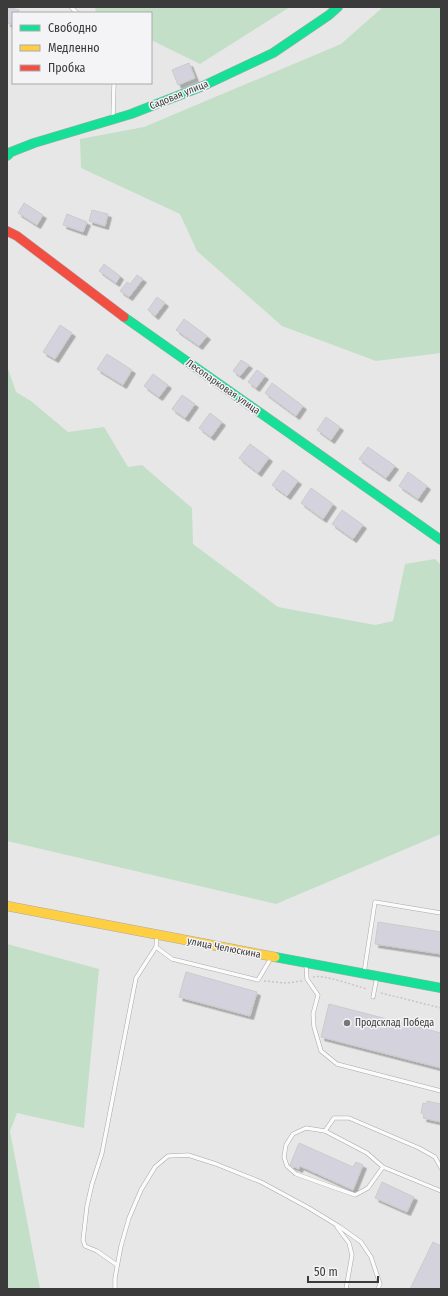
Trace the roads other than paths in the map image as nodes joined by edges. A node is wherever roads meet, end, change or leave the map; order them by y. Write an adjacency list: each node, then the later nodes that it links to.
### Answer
1 (338, 7): 3 (street, Садовая улица)
2 (114, 84): 3 (lane)
3 (113, 119): 4 (street, Садовая улица)
4 (7, 156)
5 (7, 231): 6 (street, Лесопарковая улица)
6 (441, 540)
7 (7, 906): 9 (street, улица Челюскина)
8 (441, 913): 13 (lane)
9 (157, 935): 10 (lane); 11 (street, улица Челюскина)
10 (156, 947): 11 (lane); 23 (lane)
11 (272, 957): 12 (street, улица Челюскина)
12 (306, 963): 13 (street, улица Челюскина); 17 (lane)
13 (364, 973): 14 (street, улица Челюскина)
14 (377, 975): 15 (street, улица Челюскина); 16 (lane)
15 (441, 988)
16 (372, 997)
17 (441, 1091)
18 (325, 1132): 19 (lane); 19 (lane); 20 (lane)
19 (383, 1167): 21 (lane)
20 (441, 1168)
21 (441, 1191)
22 (335, 1224): 23 (lane); 25 (lane); 26 (lane)
23 (117, 1265): 24 (lane)
24 (115, 1289)
25 (346, 1289)
26 (378, 1289)

